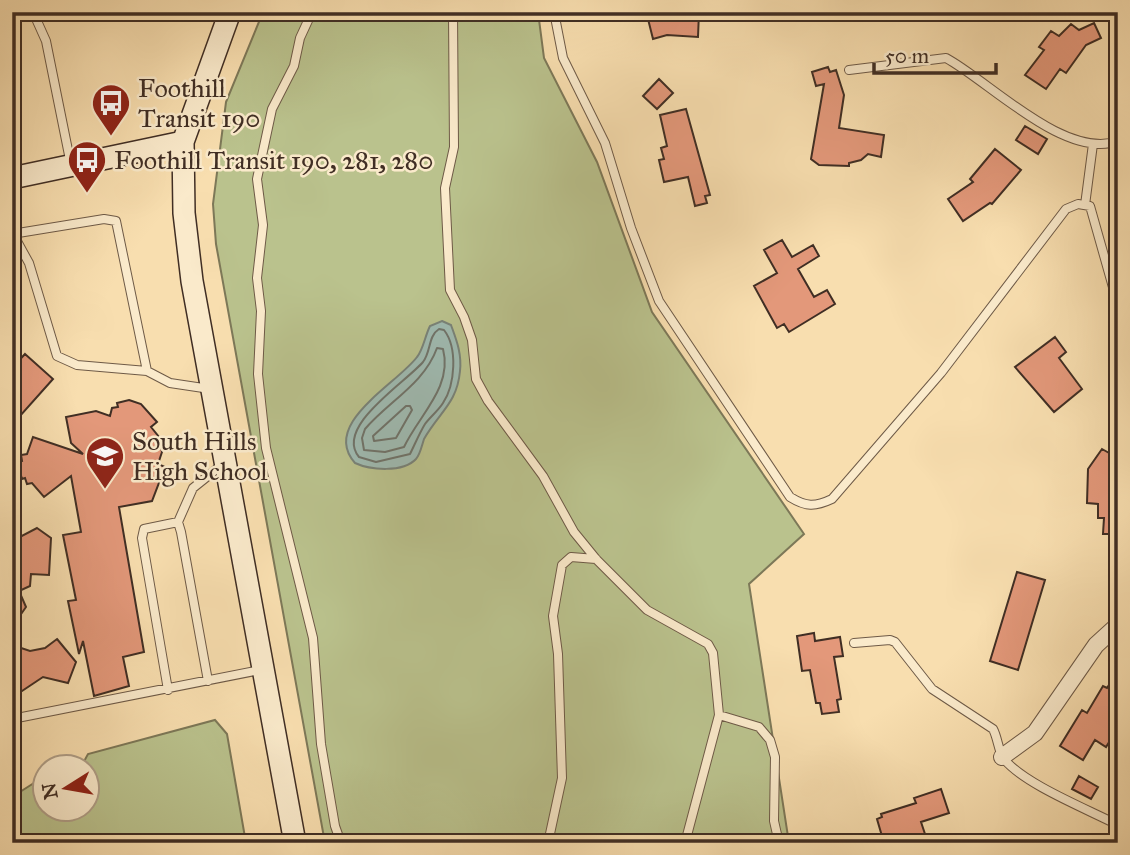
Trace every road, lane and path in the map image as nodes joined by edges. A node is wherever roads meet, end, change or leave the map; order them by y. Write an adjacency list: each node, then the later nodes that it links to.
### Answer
1 (33, 12): 12 (lane)
2 (230, 12): 10 (main road)
3 (312, 12): 32 (lane)
4 (453, 12): 21 (lane)
5 (554, 12): 14 (lane)
6 (1098, 12): 7 (lane)
7 (1118, 19)
8 (849, 70): 11 (lane)
9 (1118, 141): 11 (lane)
10 (183, 142): 12 (main road); 18 (main road)
11 (1093, 144): 14 (lane)
12 (72, 168): 13 (main road)
13 (12, 178)
14 (1085, 205): 16 (lane)
15 (13, 234): 17 (lane); 17 (lane)
16 (1118, 305)
17 (147, 371): 18 (lane)
18 (212, 389): 19 (main road)
19 (226, 462): 20 (lane); 24 (main road)
20 (178, 522): 25 (lane); 26 (lane)
21 (596, 559): 27 (lane); 33 (lane)
22 (1118, 625): 29 (street)
23 (854, 643): 29 (lane)
24 (263, 669): 25 (lane); 31 (main road)
25 (208, 681): 26 (lane)
26 (168, 690): 28 (lane)
27 (719, 715): 34 (lane); 35 (lane)
28 (12, 719)
29 (1002, 757): 30 (lane)
30 (1118, 825)
31 (295, 843)
32 (341, 843)
33 (548, 843)
34 (685, 843)
35 (779, 843)

